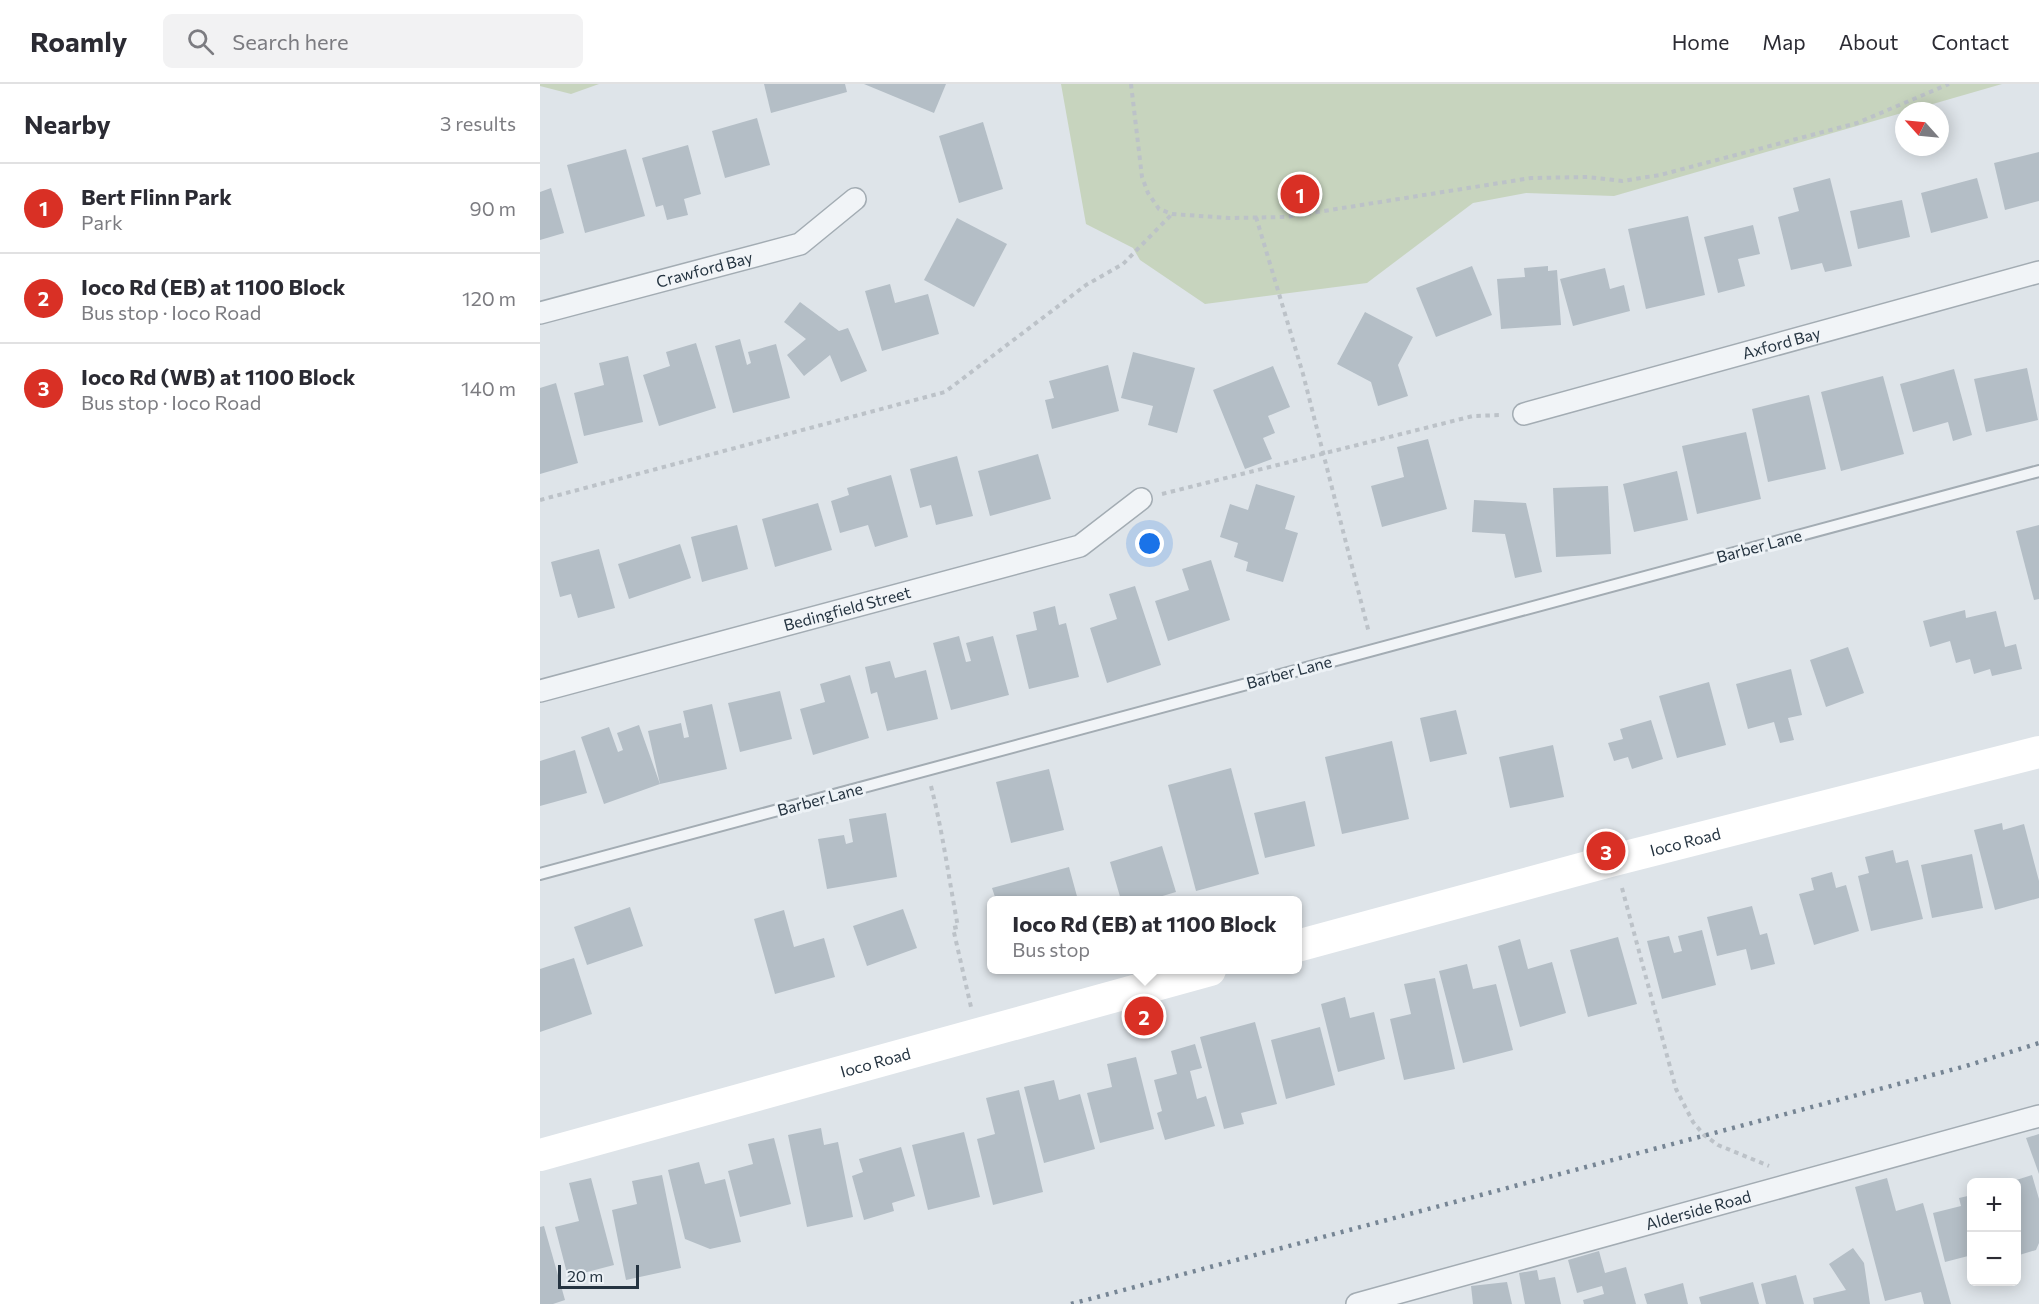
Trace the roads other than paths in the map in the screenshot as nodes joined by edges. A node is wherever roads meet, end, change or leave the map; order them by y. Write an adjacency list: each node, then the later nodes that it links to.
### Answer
1 (855, 199): 3 (street, Crawford Bay)
2 (2039, 272): 4 (street, Axford Bay)
3 (540, 314)
4 (1524, 414)
5 (2039, 471): 9 (lane, Barber Lane)
6 (1141, 499): 7 (street, Bedingfield Street)
7 (540, 690)
8 (2039, 752): 10 (main road, Ioco Road)
9 (540, 874)
10 (1302, 945)
11 (1192, 974): 13 (main road, Ioco Road)
12 (2039, 1116): 14 (street, Alderside Road)
13 (540, 1155)
14 (1356, 1304)

